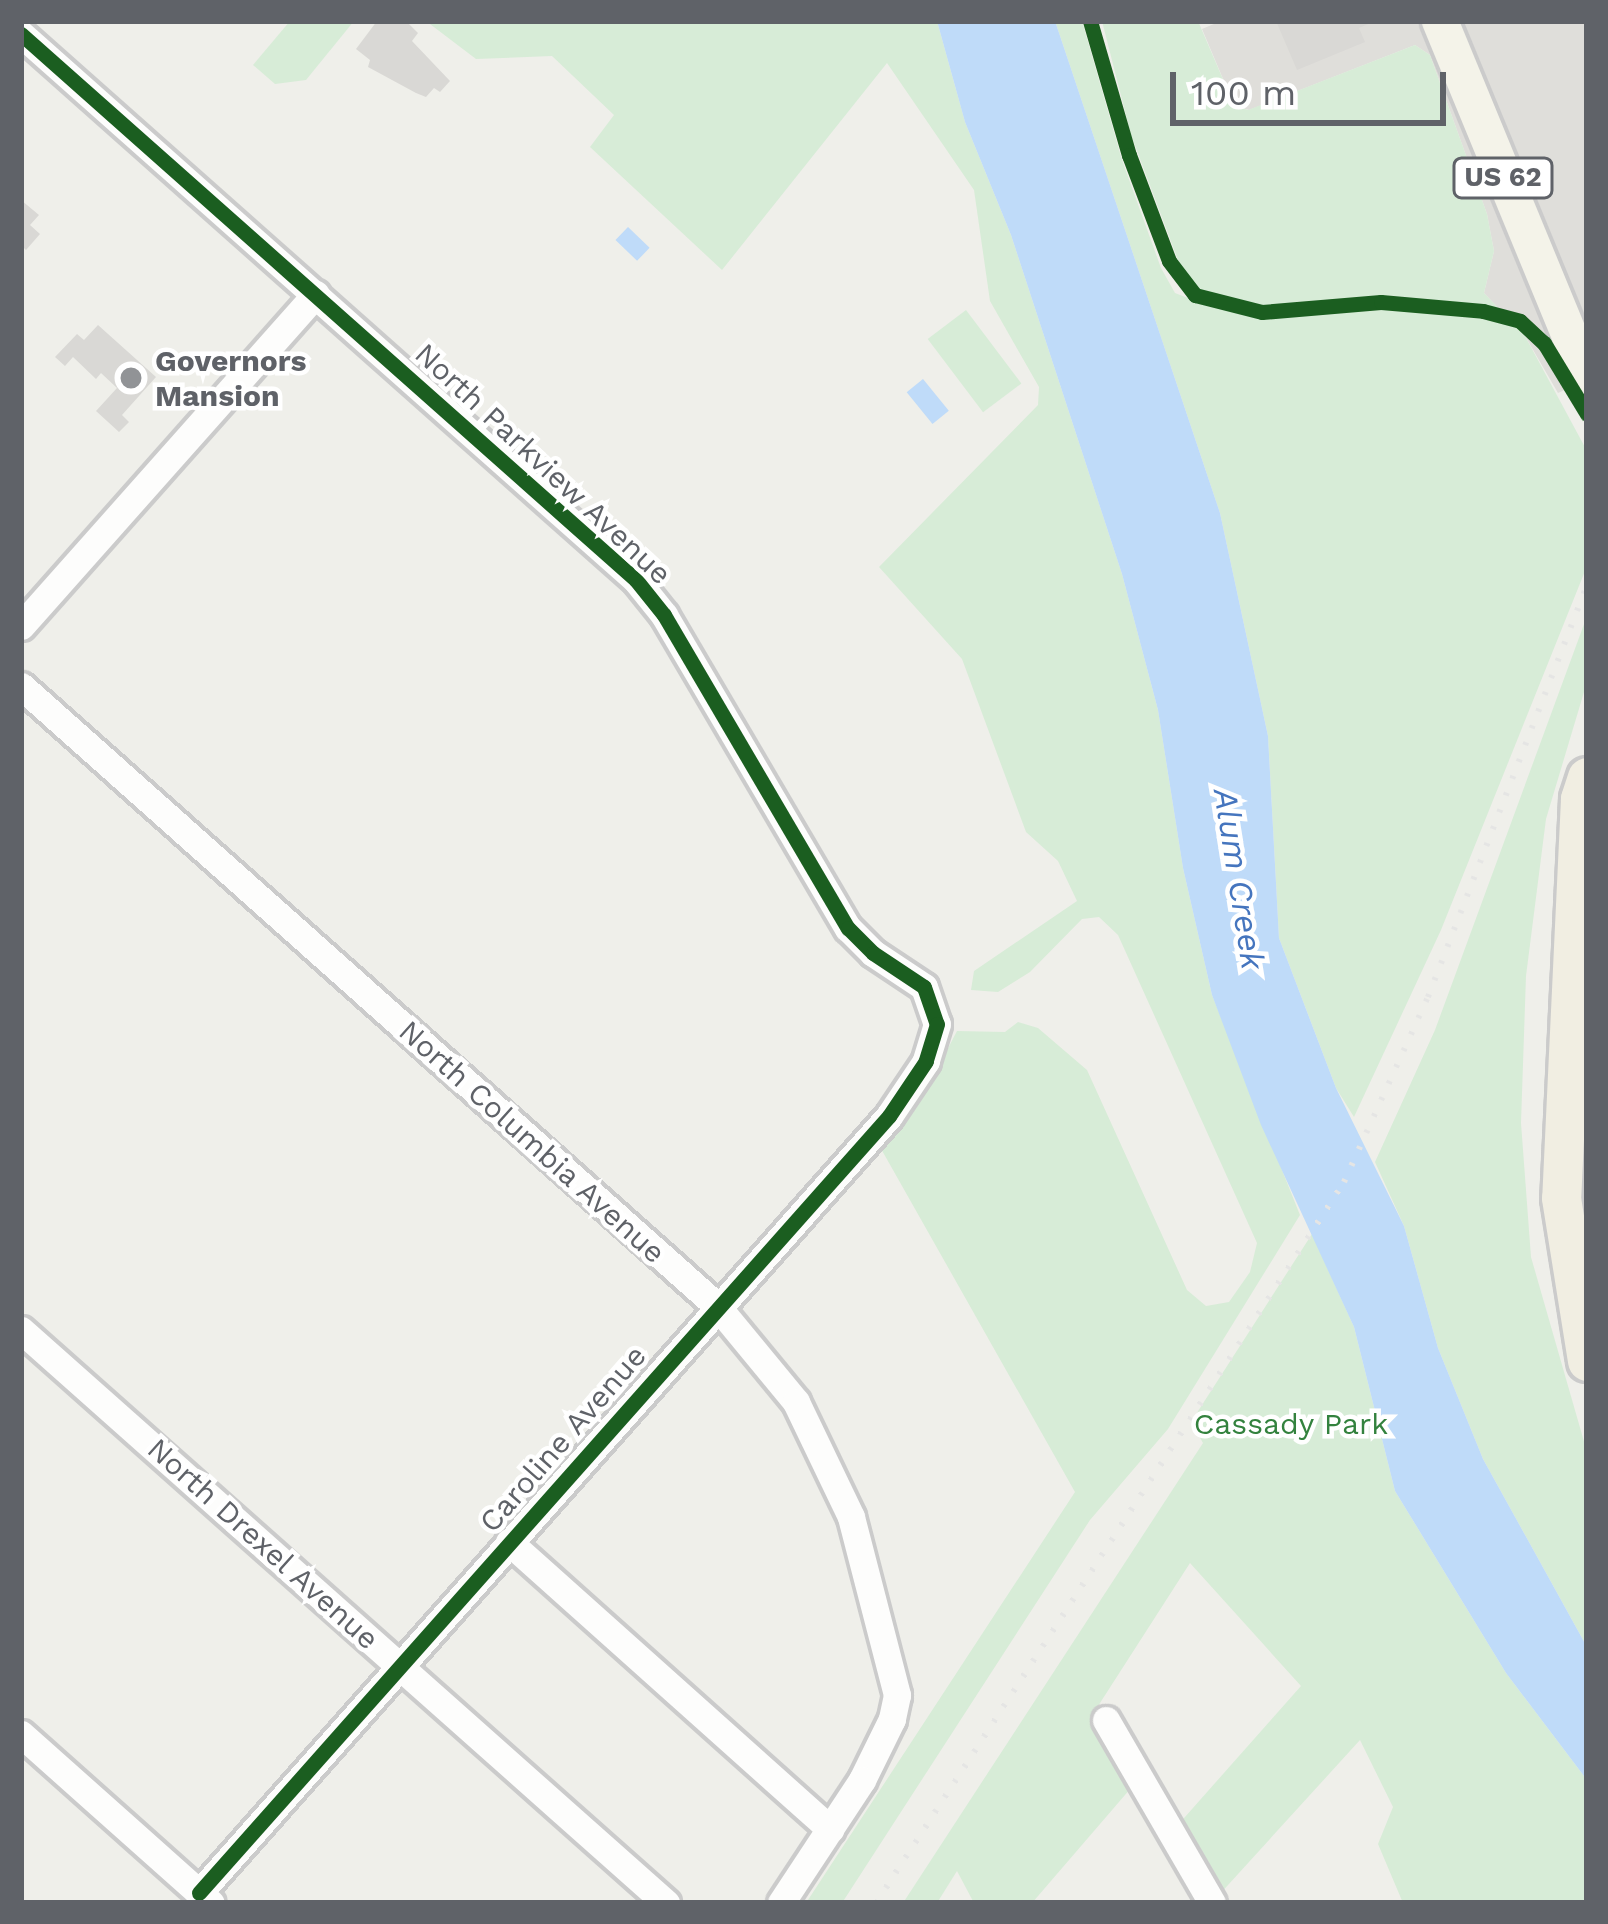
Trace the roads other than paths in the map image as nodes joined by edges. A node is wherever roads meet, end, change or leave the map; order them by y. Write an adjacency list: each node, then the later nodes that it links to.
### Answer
1 (1440, 21): 4 (main road, US 62)
2 (21, 34): 3 (street, North Parkview Avenue)
3 (316, 294): 5 (street); 8 (street, North Parkview Avenue)
4 (1587, 377)
5 (21, 626)
6 (21, 686): 9 (street, North Columbia Avenue)
7 (1587, 776): 11 (highway)
8 (934, 1007): 9 (street, Caroline Avenue)
9 (717, 1306): 12 (street, Caroline Avenue); 16 (street, North Columbia Avenue)
10 (21, 1330): 13 (street, North Drexel Avenue)
11 (1587, 1361)
12 (509, 1542): 13 (street, Caroline Avenue); 16 (street)
13 (400, 1666): 17 (street, Caroline Avenue); 18 (street, North Drexel Avenue)
14 (1106, 1720): 20 (street)
15 (21, 1734): 17 (street)
16 (830, 1829): 19 (street)
17 (206, 1900)
18 (666, 1903)
19 (781, 1903)
20 (1212, 1903)

